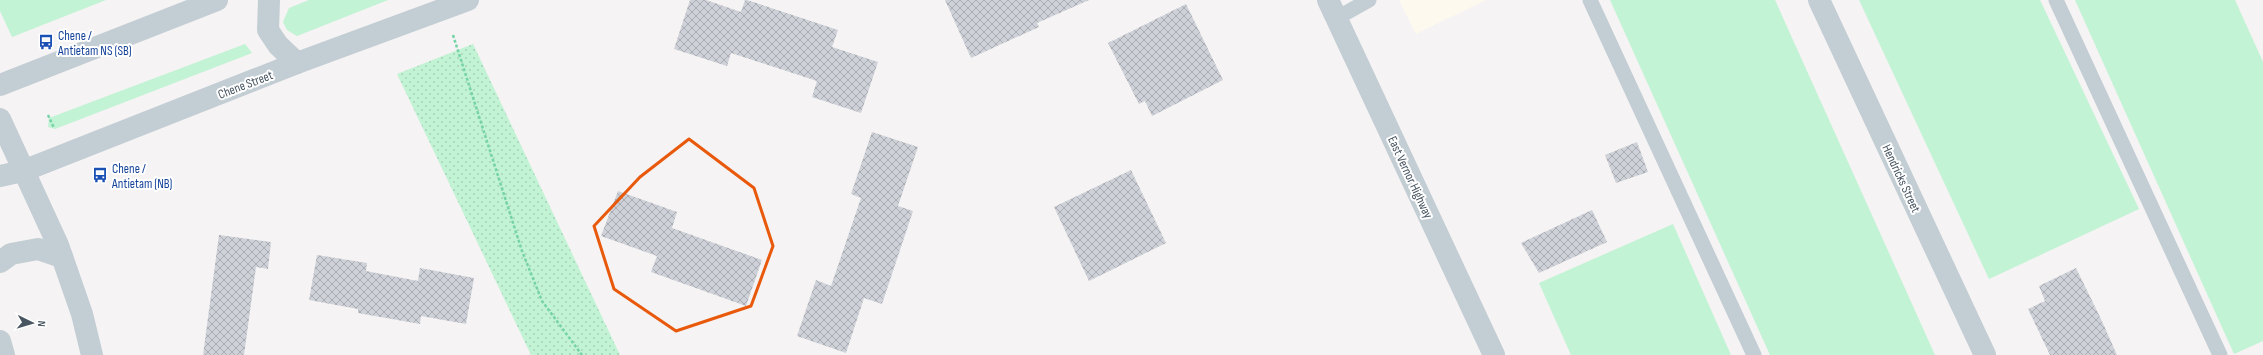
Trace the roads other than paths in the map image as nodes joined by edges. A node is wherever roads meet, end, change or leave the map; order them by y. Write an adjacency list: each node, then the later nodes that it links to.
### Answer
1 (217, 0): 10 (street)
2 (269, 0): 9 (street)
3 (468, 0): 9 (street, Chene Street)
4 (1369, 0): 8 (lane)
5 (1590, 0): 20 (lane)
6 (1819, 0): 21 (street, Hendricks Street)
7 (2056, 0): 22 (lane)
8 (1332, 9): 19 (street, East Vernor Highway)
9 (298, 63): 12 (street, Chene Street)
10 (0, 85)
11 (0, 119): 12 (street)
12 (23, 171): 13 (street, Chene Street); 14 (street)
13 (0, 176)
14 (62, 257): 15 (street); 18 (street)
15 (0, 262)
16 (0, 341): 17 (street)
17 (4, 355)
18 (92, 355)
19 (1494, 355)
20 (1754, 355)
21 (1985, 355)
22 (2220, 355)

